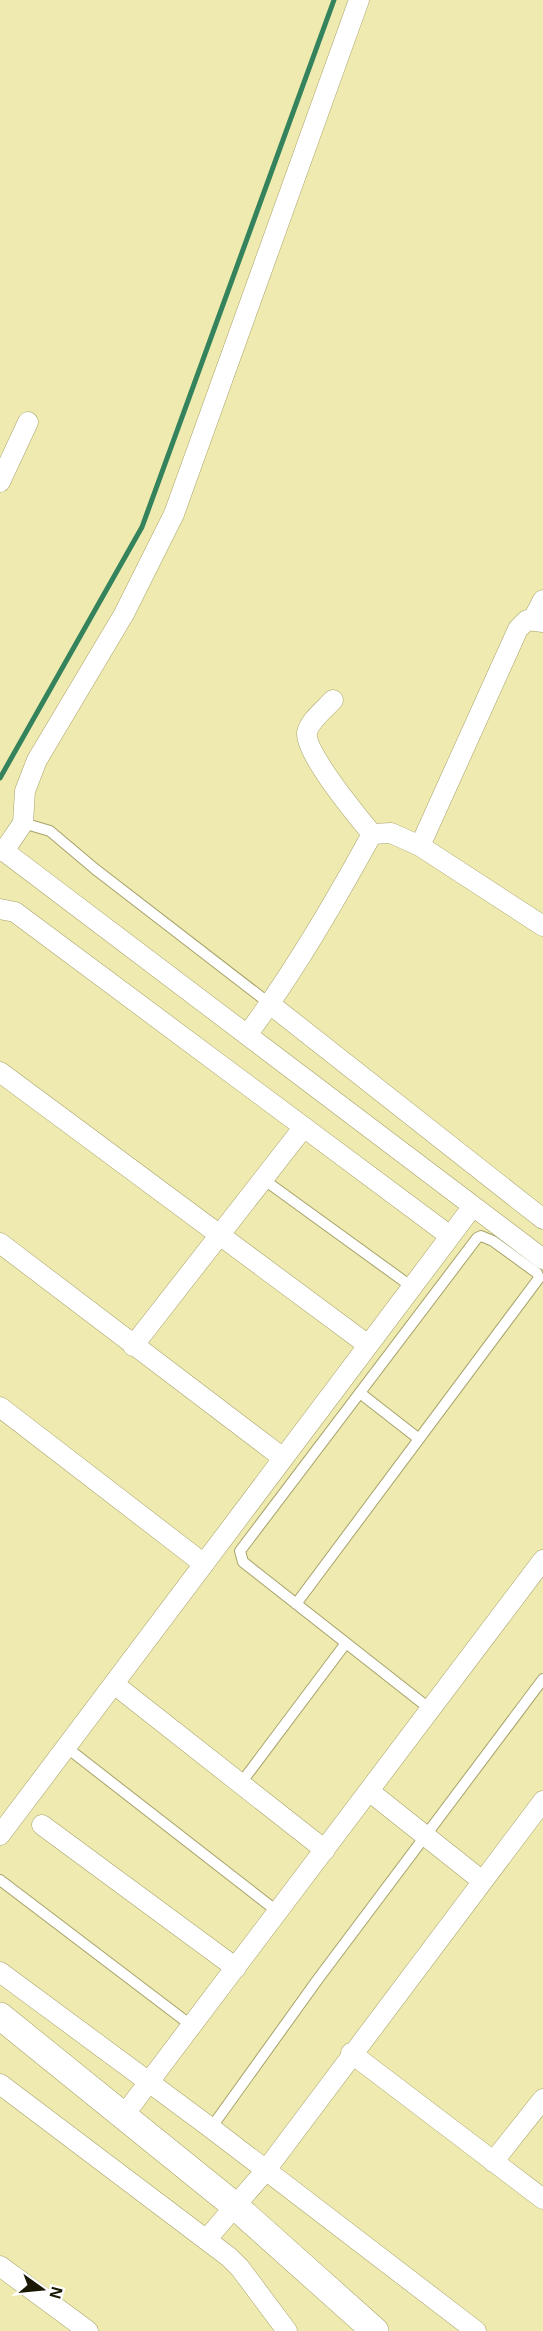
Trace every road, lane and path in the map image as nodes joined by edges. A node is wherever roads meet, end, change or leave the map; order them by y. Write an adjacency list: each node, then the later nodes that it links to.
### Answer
1 (358, 0): 7 (street)
2 (28, 422): 3 (street)
3 (0, 482)
4 (543, 600): 5 (street)
5 (538, 621): 9 (street)
6 (333, 700): 8 (street)
7 (23, 823): 10 (street); 13 (lane)
8 (372, 834): 9 (street); 13 (street)
9 (420, 846): 12 (street)
10 (2, 851): 14 (street)
11 (0, 909): 16 (street)
12 (543, 926)
13 (270, 1004): 14 (street); 19 (street)
14 (247, 1035): 18 (street)
15 (0, 1072): 20 (street)
16 (303, 1128): 17 (street); 21 (street)
17 (263, 1179): 20 (street); 24 (lane)
18 (473, 1206): 21 (street); 23 (street)
19 (543, 1219)
20 (219, 1236): 25 (street); 26 (street)
21 (450, 1236): 24 (street)
22 (0, 1243): 26 (street)
23 (543, 1259)
24 (412, 1287): 25 (street)
25 (368, 1345): 30 (street)
26 (133, 1346): 30 (street)
27 (360, 1393): 29 (lane); 29 (lane); 33 (lane)
28 (0, 1407): 32 (street)
29 (419, 1439): 33 (lane)
30 (283, 1458): 32 (street)
31 (543, 1560): 37 (street)
32 (204, 1564): 36 (street)
33 (296, 1604): 34 (lane)
34 (346, 1643): 37 (lane); 39 (lane)
35 (543, 1679): 43 (lane)
36 (114, 1684): 38 (street); 39 (street)
37 (430, 1709): 40 (street)
38 (66, 1748): 44 (street); 48 (lane)
39 (241, 1784): 45 (street)
40 (369, 1791): 43 (street); 45 (street)
41 (543, 1801): 47 (street)
42 (42, 1825): 49 (street)
43 (426, 1834): 47 (street); 58 (lane)
44 (0, 1835)
45 (325, 1850): 48 (street)
46 (0, 1880): 52 (lane)
47 (481, 1880): 53 (street)
48 (278, 1912): 49 (street)
49 (237, 1968): 52 (street)
50 (0, 1972): 54 (street)
51 (0, 2016): 57 (street)
52 (192, 2026): 54 (street)
53 (351, 2054): 59 (street); 60 (street)
54 (150, 2083): 57 (street); 58 (street)
55 (0, 2084): 63 (street)
56 (543, 2099): 59 (street)
57 (124, 2115): 62 (street)
58 (211, 2128): 60 (street)
59 (493, 2162): 61 (street)
60 (266, 2170): 62 (street); 68 (street)
61 (543, 2199)
62 (236, 2206): 63 (street); 67 (street)
63 (206, 2240): 66 (street)
64 (0, 2266): 65 (street)
65 (88, 2331)
66 (287, 2331)
67 (375, 2331)
68 (476, 2331)

